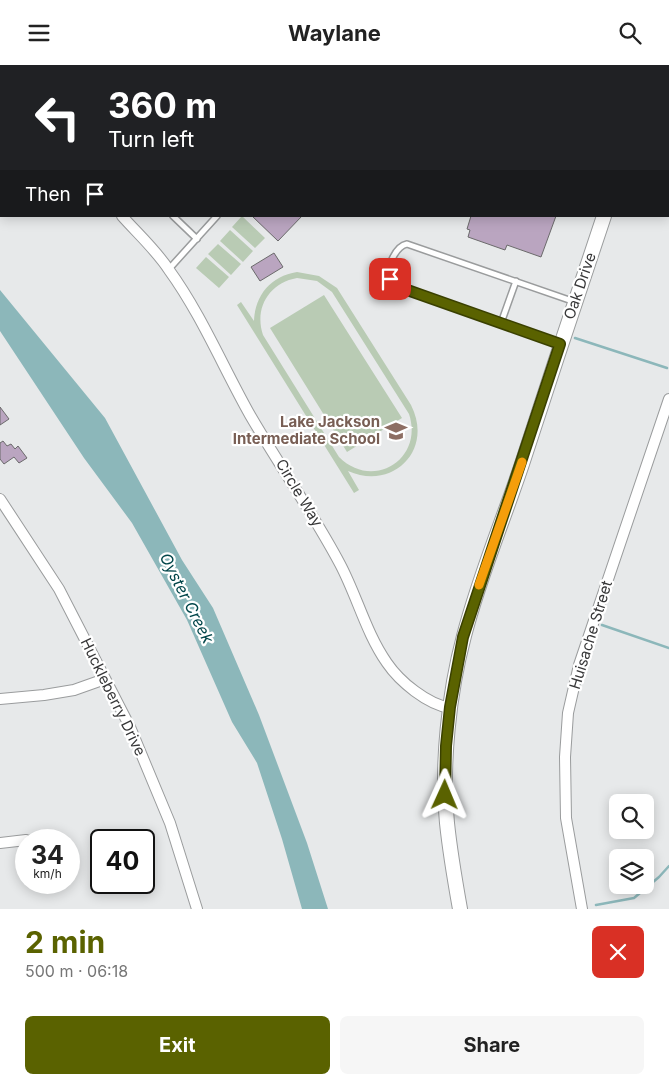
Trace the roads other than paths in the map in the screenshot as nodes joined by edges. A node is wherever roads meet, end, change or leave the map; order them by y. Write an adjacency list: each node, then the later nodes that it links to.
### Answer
1 (123, 217): 6 (street, Circle Way)
2 (174, 217): 5 (lane)
3 (604, 217): 8 (street, Oak Drive)
4 (215, 219): 5 (lane)
5 (196, 239): 6 (lane)
6 (169, 269): 15 (street, Circle Way)
7 (516, 281): 8 (lane); 9 (lane); 9 (lane)
8 (575, 302): 10 (street, Oak Drive)
9 (501, 323): 10 (lane)
10 (560, 344): 15 (street, Oak Drive)
11 (669, 399): 20 (street, Huisache Street)
12 (0, 499): 13 (street, Huckleberry Drive)
13 (105, 679): 14 (street); 18 (street, Huckleberry Drive)
14 (0, 699)
15 (450, 707): 19 (street, Oak Drive)
16 (15, 842): 17 (street)
17 (0, 843)
18 (197, 909)
19 (460, 909)
20 (582, 909)

